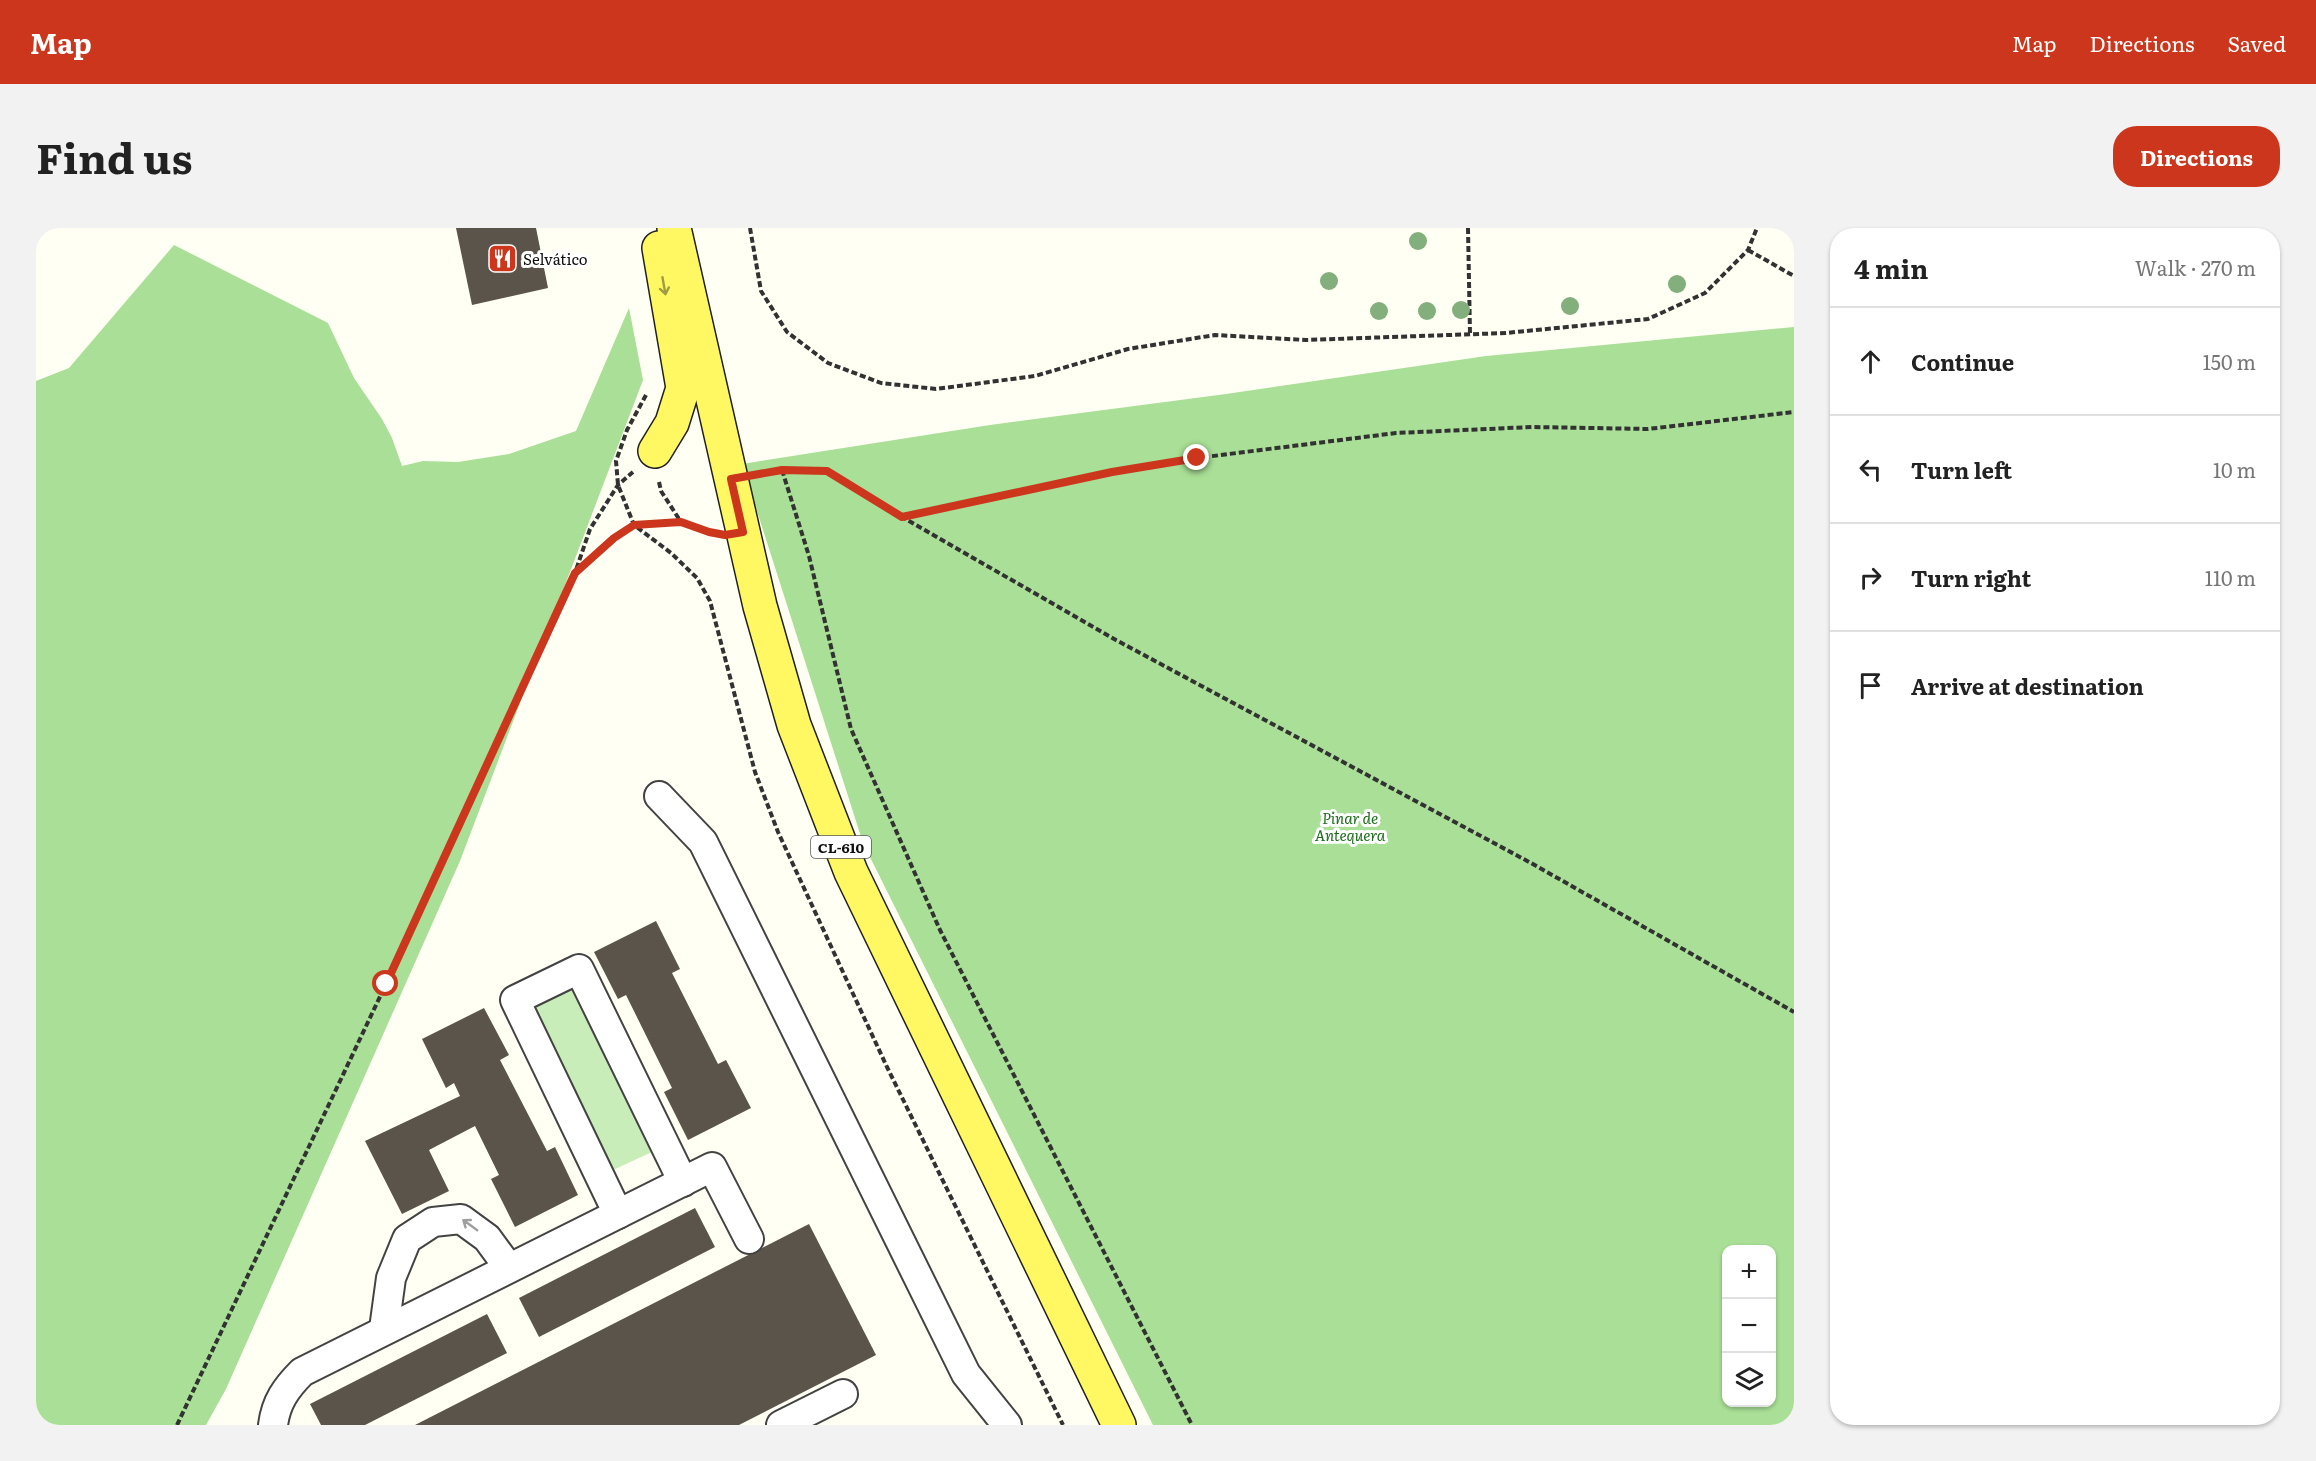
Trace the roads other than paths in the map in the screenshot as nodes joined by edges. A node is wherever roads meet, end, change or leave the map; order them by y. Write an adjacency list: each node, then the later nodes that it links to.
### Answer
1 (657, 228): 3 (main road, one-way to 3)
2 (674, 228): 14 (main road, CL-610)
3 (656, 451)
4 (659, 796): 13 (lane)
5 (683, 1182): 6 (lane); 6 (lane); 7 (lane)
6 (618, 1214): 8 (lane)
7 (749, 1239)
8 (509, 1268): 9 (lane); 9 (lane, one-way to 9)
9 (384, 1329): 11 (lane)
10 (843, 1394): 12 (lane)
11 (273, 1425)
12 (781, 1425)
13 (1007, 1425)
14 (1119, 1425)

